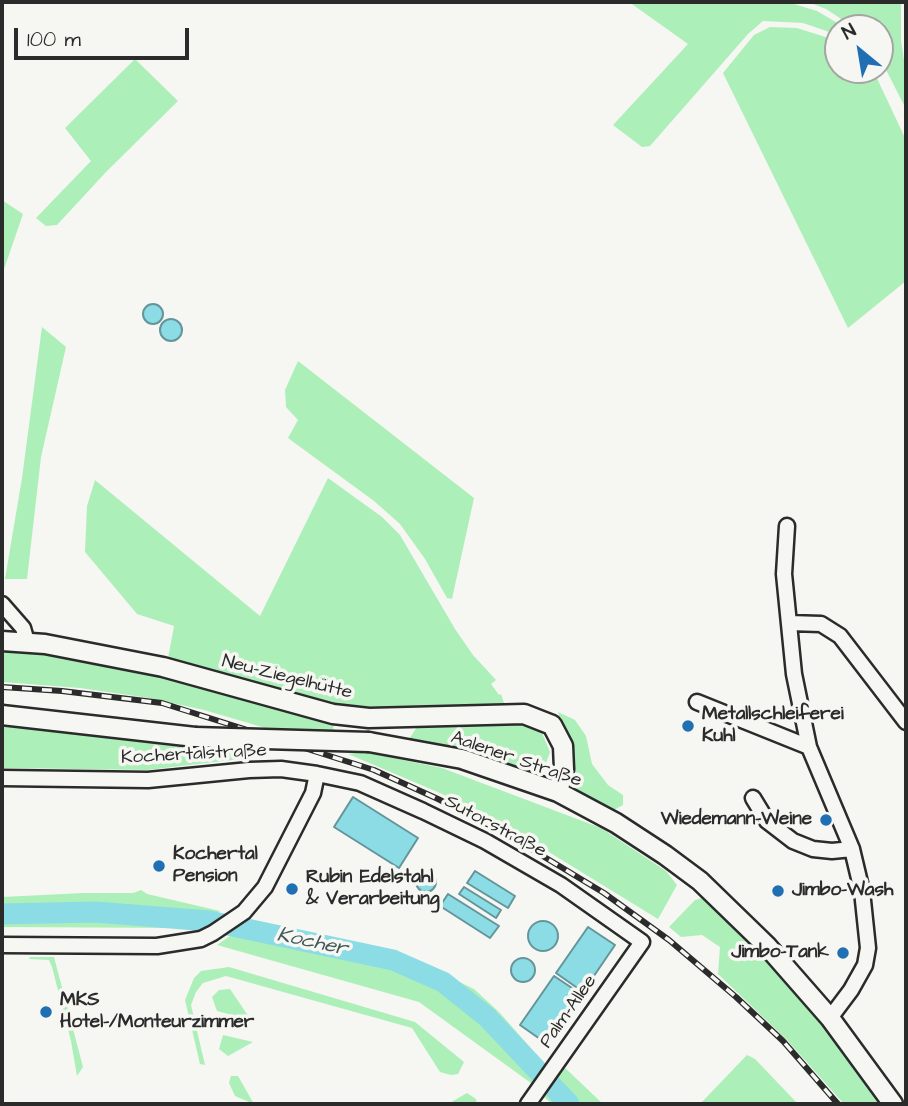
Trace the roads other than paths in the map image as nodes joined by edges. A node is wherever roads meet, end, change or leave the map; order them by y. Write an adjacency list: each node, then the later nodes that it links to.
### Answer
1 (787, 526): 3 (street)
2 (2, 604): 5 (street)
3 (789, 622): 8 (street); 9 (street)
4 (2, 641): 5 (street, Neu-Ziegelhütte)
5 (26, 642): 12 (street, Neu-Ziegelhütte)
6 (697, 702): 9 (street)
7 (2, 715): 12 (street, Aalener Straße, bridge)
8 (906, 722)
9 (809, 747): 14 (street)
10 (317, 774): 11 (street, Kochertalstraße); 15 (street, Sutorstraße); 16 (street)
11 (2, 778)
12 (558, 792): 17 (street, Aalener Straße)
13 (753, 799): 14 (street)
14 (852, 849): 17 (street)
15 (642, 942): 18 (street, Palm-Allee)
16 (2, 945)
17 (830, 1018): 19 (street, Aalener Straße)
18 (532, 1099)
19 (893, 1104)

